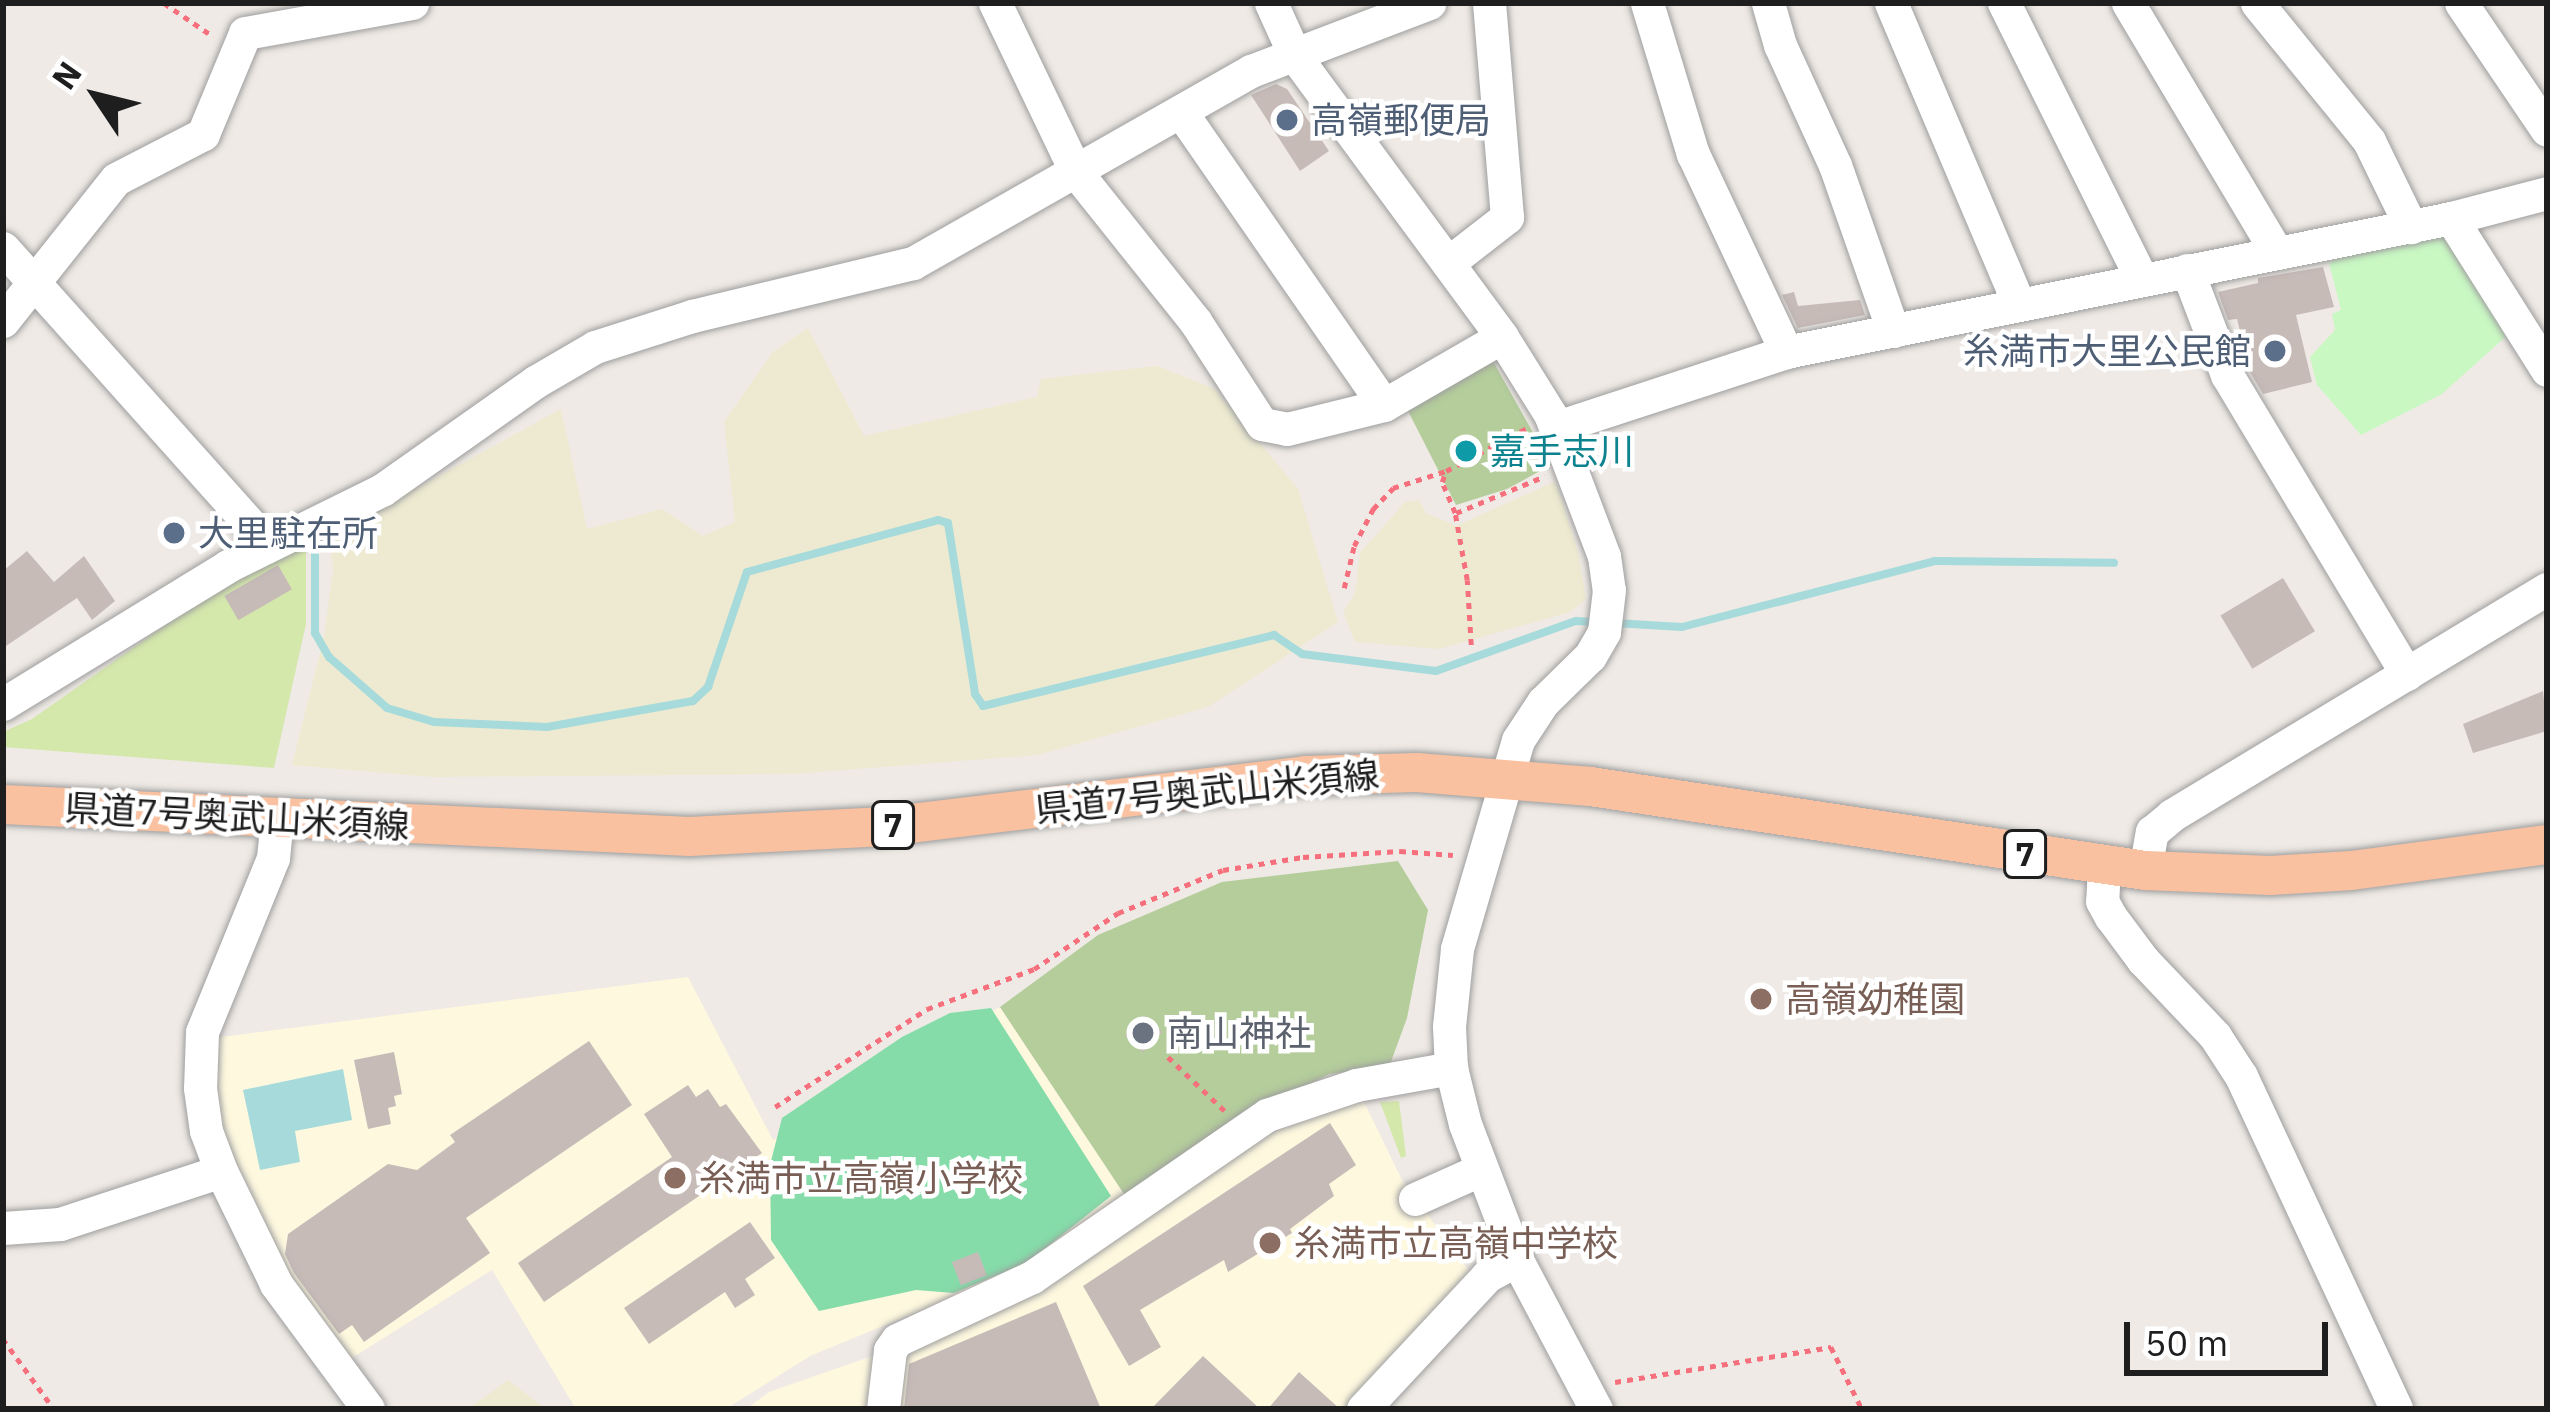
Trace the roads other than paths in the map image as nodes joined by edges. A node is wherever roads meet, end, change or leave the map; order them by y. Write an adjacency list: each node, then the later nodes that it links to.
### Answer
1 (412, 3): 25 (street)
2 (995, 3): 16 (street)
3 (1271, 3): 13 (street)
4 (1430, 3): 13 (street)
5 (1490, 3): 22 (street)
6 (1647, 3): 30 (street)
7 (1768, 3): 28 (street)
8 (1892, 3): 26 (street)
9 (2003, 3): 24 (street)
10 (2128, 3): 21 (street)
11 (2257, 3): 19 (street)
12 (2461, 3): 15 (street)
13 (1294, 56): 14 (street); 22 (street)
14 (1181, 112): 16 (street); 32 (street)
15 (2547, 130)
16 (1076, 172): 32 (street); 34 (street)
17 (2547, 193): 18 (street)
18 (2451, 218): 19 (street); 31 (street)
19 (2411, 226): 21 (street)
20 (3, 248): 25 (street)
21 (2277, 253): 23 (street)
22 (1448, 263): 29 (street)
23 (2187, 270): 24 (street); 36 (street)
24 (2142, 280): 26 (street)
25 (32, 285): 27 (street); 34 (street)
26 (2019, 305): 28 (street)
27 (3, 321)
28 (1893, 332): 30 (street)
29 (1502, 337): 32 (street); 33 (street)
30 (1786, 352): 33 (street)
31 (2547, 370)
32 (1384, 404)
33 (1554, 421): 38 (street)
34 (268, 544): 37 (street)
35 (2547, 589): 36 (street)
36 (2407, 674): 43 (street)
37 (3, 704)
38 (1506, 776): 40 (main road, 県道7号奥武山米須線 / 7); 42 (main road, 県道7号奥武山米須線 / 7); 44 (street)
39 (3, 804): 40 (main road, 県道7号奥武山米須線 / 7)
40 (277, 818): 46 (street)
41 (2547, 844): 43 (main road, 県道7号奥武山米須線 / 7)
42 (2104, 867): 43 (main road, 県道7号奥武山米須線 / 7); 54 (street)
43 (2145, 870)
44 (1451, 1068): 45 (street); 52 (street)
45 (1482, 1169): 47 (street); 49 (street)
46 (221, 1171): 48 (street); 51 (street)
47 (1415, 1199)
48 (3, 1228)
49 (1517, 1260): 50 (street); 53 (street)
50 (1590, 1398)
51 (368, 1409)
52 (883, 1409)
53 (1363, 1409)
54 (2396, 1409)

